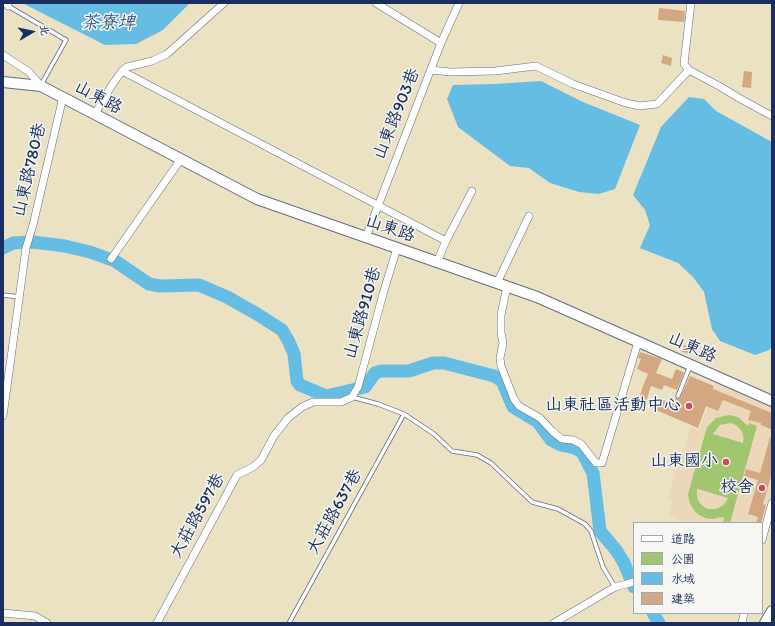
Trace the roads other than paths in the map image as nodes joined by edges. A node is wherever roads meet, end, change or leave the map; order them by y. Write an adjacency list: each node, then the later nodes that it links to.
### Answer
1 (224, 3): 8 (street)
2 (376, 3): 6 (street)
3 (459, 3): 6 (street, 山東路903巷)
4 (692, 3): 10 (street)
5 (7, 4): 12 (lane)
6 (441, 43): 9 (street, 山東路903巷)
7 (3, 55): 12 (street)
8 (122, 70): 14 (street); 18 (street)
9 (431, 70): 10 (street); 18 (street, 山東路903巷)
10 (689, 70): 15 (street)
11 (3, 82): 12 (street, 山東路)
12 (41, 86): 13 (street, 山東路)
13 (63, 97): 14 (street, 山東路); 27 (street, 山東路780巷)
14 (95, 114): 16 (street, 山東路)
15 (772, 116)
16 (181, 159): 20 (street, 山東路); 23 (street)
17 (472, 191): 21 (street)
18 (378, 205): 20 (street, 山東路903巷); 21 (street)
19 (529, 216): 25 (street)
20 (366, 237): 22 (street, 山東路)
21 (446, 241): 24 (street)
22 (397, 248): 24 (street, 山東路); 30 (street, 山東路910巷)
23 (111, 259)
24 (437, 262): 25 (street, 山東路)
25 (502, 284): 28 (street, 山東路); 28 (street)
26 (3, 295): 27 (lane)
27 (20, 296): 34 (street, 山東路780巷)
28 (638, 342): 29 (street, 山東路)
29 (691, 365): 31 (lane); 32 (street, 山東路)
30 (355, 392): 33 (lane); 42 (street, 大莊路597巷)
31 (678, 396)
32 (772, 401)
33 (404, 414): 38 (lane); 43 (lane, 大莊路637巷)
34 (3, 416)
35 (772, 503): 36 (street)
36 (763, 536)
37 (633, 582): 38 (street)
38 (615, 587): 44 (street)
39 (772, 611): 45 (street)
40 (3, 613): 41 (street)
41 (46, 623)
42 (157, 623)
43 (289, 623)
44 (554, 623)
45 (765, 623)

